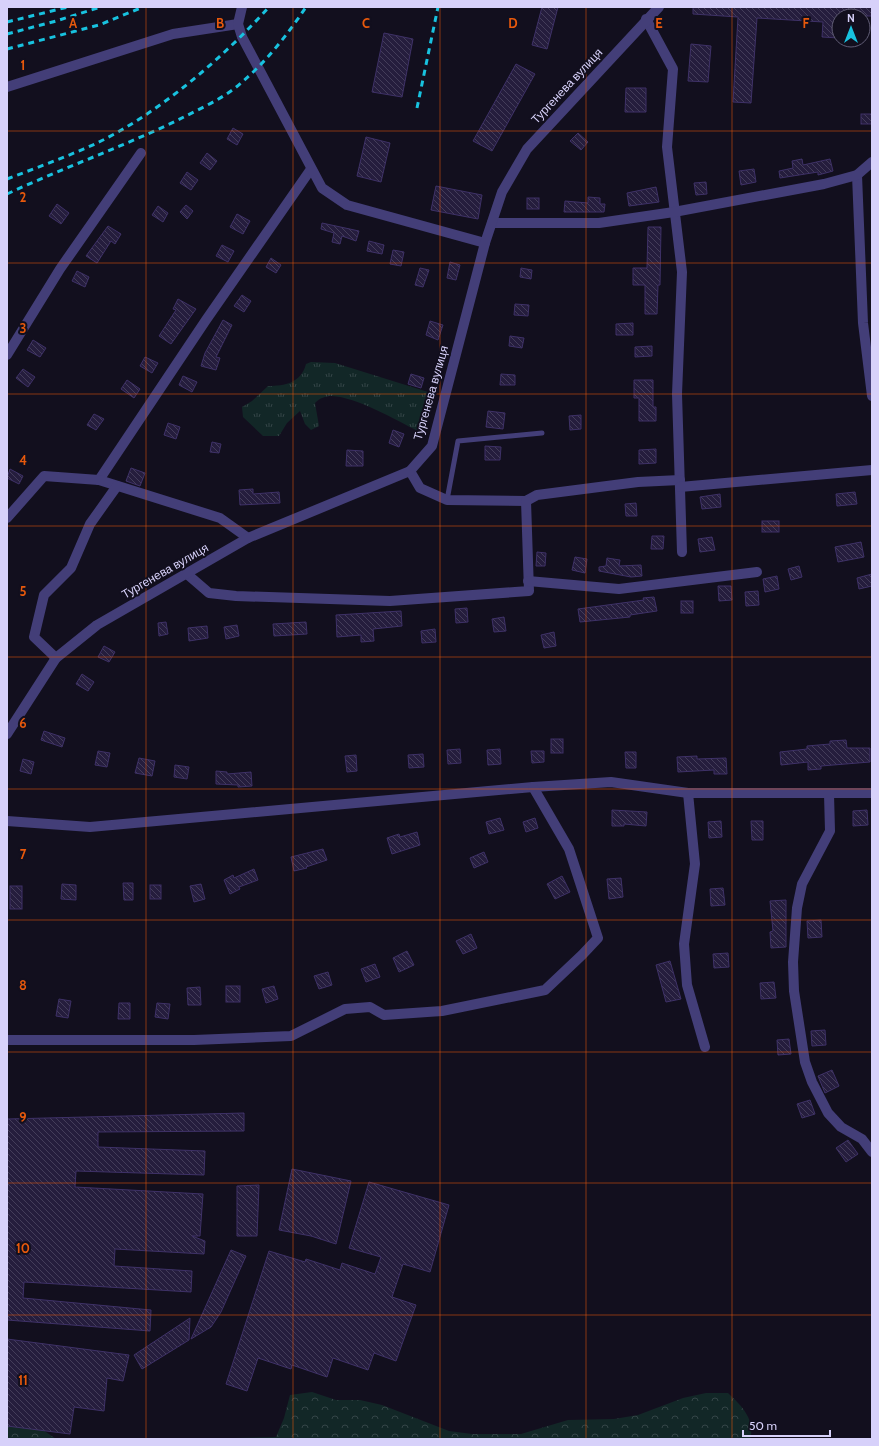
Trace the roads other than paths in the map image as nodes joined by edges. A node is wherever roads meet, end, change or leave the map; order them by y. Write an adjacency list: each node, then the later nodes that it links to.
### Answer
1 (242, 7): 4 (street)
2 (659, 7): 3 (street, Тургенева вулиця)
3 (646, 19): 10 (street); 11 (street, Тургенева вулиця)
4 (238, 24): 5 (street); 8 (street)
5 (7, 87)
6 (141, 153): 13 (street)
7 (872, 162): 9 (street)
8 (311, 169): 12 (street); 18 (street)
9 (857, 175): 10 (street); 14 (street)
10 (674, 212): 11 (street); 19 (street)
11 (492, 223): 12 (street, Тургенева вулиця)
12 (485, 243): 17 (street, Тургенева вулиця)
13 (7, 355)
14 (872, 396)
15 (542, 433): 21 (lane)
16 (872, 470): 19 (street)
17 (410, 471): 21 (street); 24 (street, Тургенева вулиця)
18 (100, 480): 20 (street); 23 (street)
19 (680, 483): 22 (street); 25 (street)
20 (117, 486): 24 (street); 29 (street)
21 (446, 500): 22 (street)
22 (526, 501): 28 (street)
23 (7, 518)
24 (248, 538): 27 (street, Тургенева вулиця)
25 (682, 552)
26 (758, 572): 28 (street)
27 (186, 574): 28 (street); 29 (street, Тургенева вулиця)
28 (528, 581)
29 (56, 658): 30 (street, Тургенева вулиця)
30 (7, 734)
31 (532, 787): 32 (street); 35 (street); 36 (street)
32 (688, 793): 34 (street); 37 (street)
33 (872, 793): 34 (street)
34 (829, 794): 38 (street)
35 (7, 821)
36 (7, 1040)
37 (705, 1047)
38 (872, 1152)

